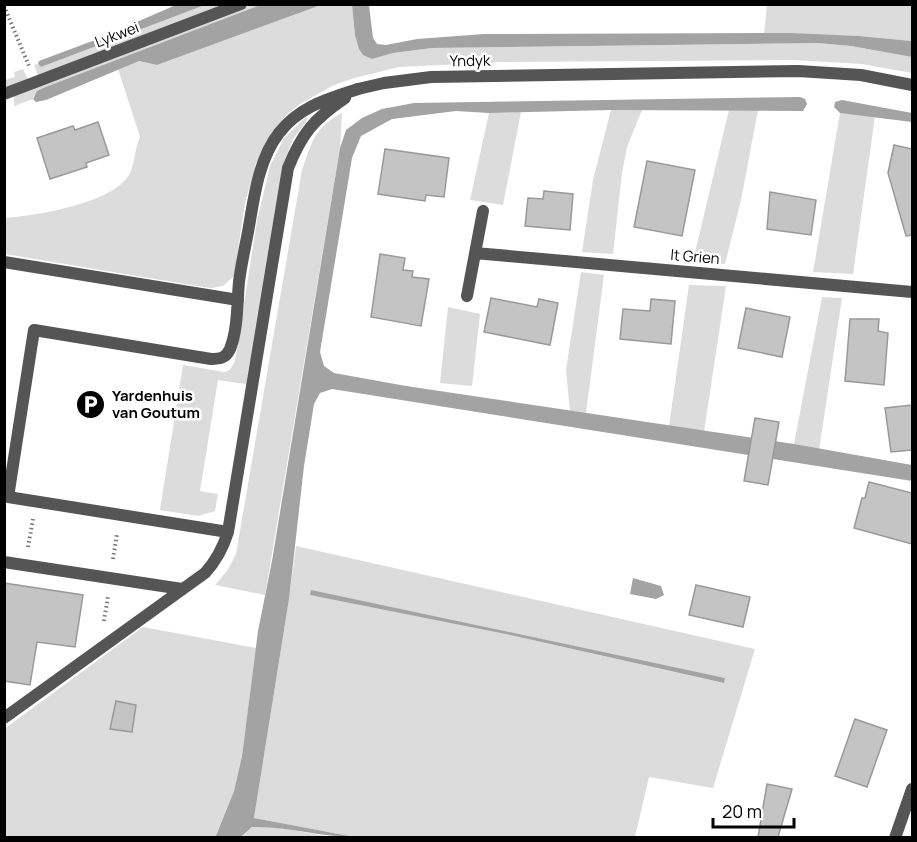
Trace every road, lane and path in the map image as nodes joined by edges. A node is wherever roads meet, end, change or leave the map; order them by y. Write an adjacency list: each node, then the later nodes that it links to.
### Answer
1 (241, 4): 3 (street, Lykwei)
2 (4, 6): 3 (path)
3 (35, 82): 6 (street, Lykwei)
4 (912, 85): 5 (street, Yndyk)
5 (358, 89): 12 (street, Yndyk); 13 (street)
6 (4, 94)
7 (483, 211): 8 (street)
8 (475, 253): 10 (street, It Grien); 11 (street)
9 (4, 262): 12 (street)
10 (912, 291)
11 (467, 296)
12 (238, 300): 13 (street, Yndyk)
13 (228, 532): 15 (street)
14 (4, 562): 15 (street)
15 (182, 589): 16 (street)
16 (4, 718)
17 (912, 789): 18 (street)
18 (895, 837)

